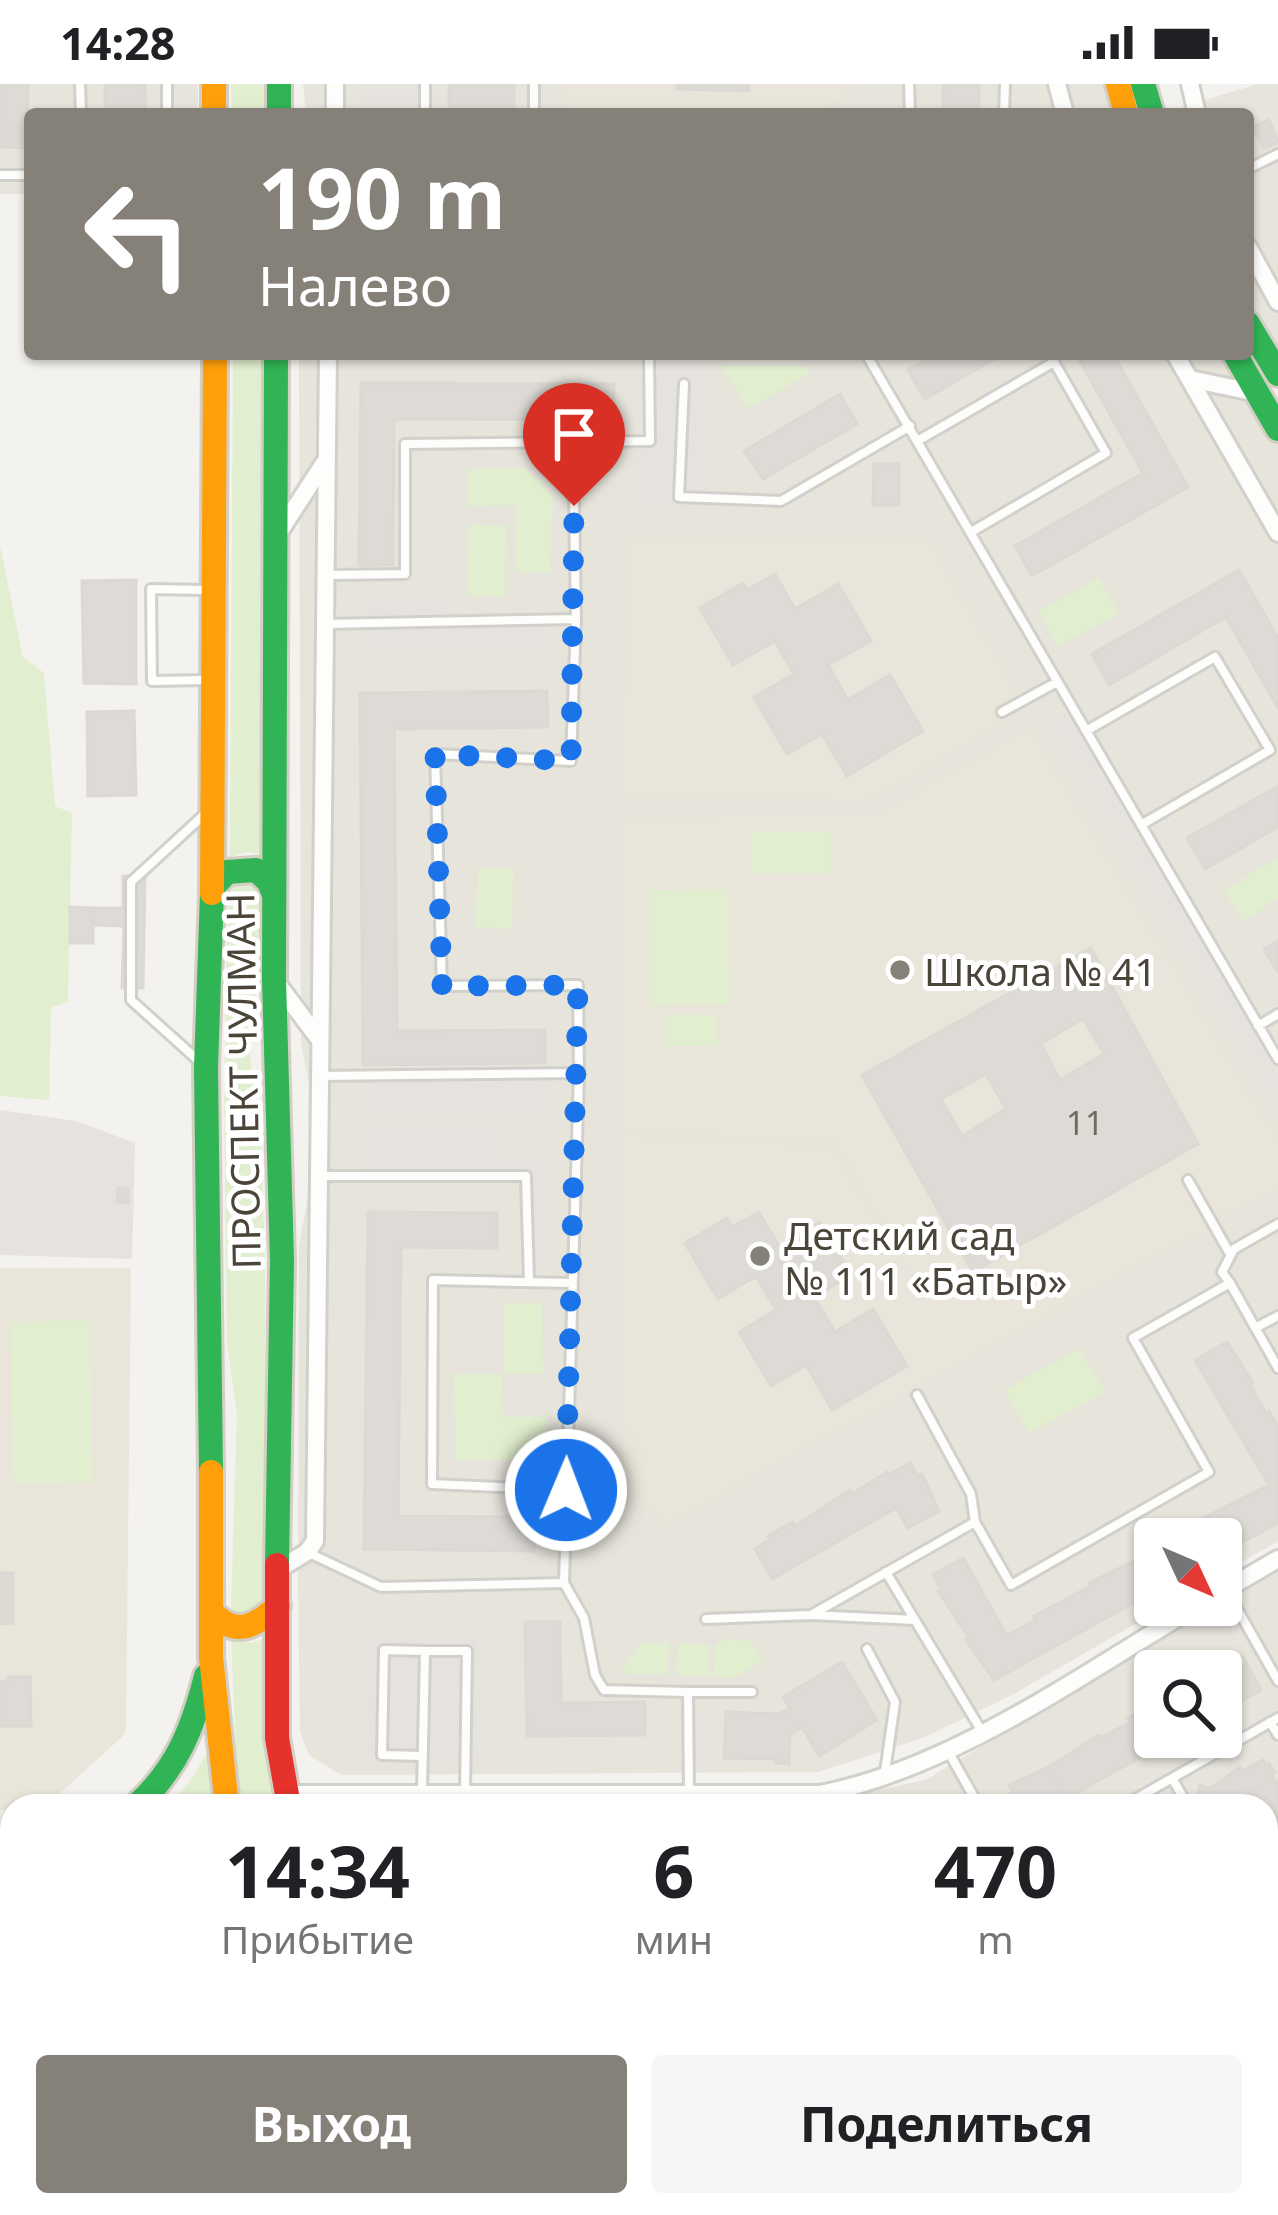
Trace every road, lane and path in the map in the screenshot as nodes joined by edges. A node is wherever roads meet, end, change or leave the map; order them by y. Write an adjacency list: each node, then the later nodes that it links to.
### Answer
1 (1254, 258): 2 (street)
2 (1278, 302)
3 (1254, 334): 11 (main road)
4 (215, 360): 24 (main road, ПРОСПЕКТ ЧУЛМАН)
5 (276, 360): 22 (main road, ПРОСПЕКТ ЧУЛМАН)
6 (328, 360): 19 (street)
7 (649, 360): 18 (lane)
8 (870, 360): 15 (lane)
9 (1179, 360): 12 (street)
10 (1238, 360): 14 (main road)
11 (1278, 374)
12 (1190, 379): 14 (street); 21 (street)
13 (684, 384): 15 (lane)
14 (1257, 393): 16 (main road)
15 (910, 426): 17 (lane)
16 (1278, 429)
17 (919, 440): 20 (lane); 20 (lane)
18 (573, 441): 23 (lane); 25 (lane)
19 (327, 458): 22 (street); 23 (street)
20 (973, 531): 28 (lane)
21 (1278, 533)
22 (277, 535): 34 (main road, ПРОСПЕКТ ЧУЛМАН)
23 (323, 575): 26 (street)
24 (214, 590): 27 (main road, ПРОСПЕКТ ЧУЛМАН); 27 (lane)
25 (576, 619): 26 (lane); 41 (lane)
26 (322, 624): 38 (street)
27 (214, 680): 31 (main road, ПРОСПЕКТ ЧУЛМАН)
28 (1058, 682): 29 (lane); 30 (lane)
29 (1002, 712)
30 (1086, 731): 32 (lane); 32 (lane)
31 (213, 807): 33 (main road, ПРОСПЕКТ ЧУЛМАН); 40 (lane)
32 (1141, 825): 37 (lane)
33 (212, 888): 34 (main road); 40 (main road, ПРОСПЕКТ ЧУЛМАН)
34 (275, 897): 35 (main road, ПРОСПЕКТ ЧУЛМАН)
35 (274, 979): 38 (street); 58 (main road, ПРОСПЕКТ ЧУЛМАН)
36 (1278, 1015): 37 (lane)
37 (1258, 1026): 39 (lane)
38 (319, 1039): 42 (street)
39 (1278, 1059)
40 (206, 1067): 63 (main road, ПРОСПЕКТ ЧУЛМАН)
41 (579, 1073): 42 (lane); 48 (lane)
42 (319, 1076): 43 (street)
43 (318, 1176): 47 (lane); 56 (street)
44 (1188, 1180): 46 (lane)
45 (1278, 1224): 46 (lane)
46 (1230, 1254): 49 (lane)
47 (529, 1282): 48 (lane); 54 (lane)
48 (571, 1283): 54 (lane)
49 (1229, 1283): 51 (lane); 55 (lane)
50 (1278, 1316): 51 (lane)
51 (1255, 1328): 52 (lane)
52 (1278, 1368)
53 (917, 1395): 55 (lane)
54 (566, 1490): 61 (lane)
55 (975, 1522): 59 (lane)
56 (308, 1552): 58 (street); 61 (lane)
57 (1278, 1559): 60 (street)
58 (279, 1569): 62 (main road, ПРОСПЕКТ ЧУЛМАН)
59 (886, 1572): 64 (lane); 66 (lane)
60 (1242, 1580)
61 (564, 1583): 73 (lane)
62 (278, 1606): 63 (main road); 84 (main road, ПРОСПЕКТ ЧУЛМАН)
63 (211, 1611): 71 (main road, ПРОСПЕКТ ЧУЛМАН)
64 (812, 1615): 65 (lane); 66 (lane)
65 (706, 1619)
66 (914, 1620): 76 (lane)
67 (1242, 1622): 72 (lane)
68 (1163, 1626): 76 (street)
69 (867, 1649): 81 (lane)
70 (425, 1651): 79 (lane); 79 (lane); 86 (lane)
71 (211, 1657): 82 (main road); 83 (main road, ПРОСПЕКТ ЧУЛМАН)
72 (1278, 1681)
73 (688, 1692): 74 (lane); 87 (lane)
74 (752, 1692)
75 (1274, 1720): 77 (lane); 80 (lane)
76 (982, 1732): 78 (street)
77 (1278, 1735)
78 (948, 1752): 81 (street); 88 (lane)
79 (421, 1756): 85 (lane)
80 (1172, 1778): 89 (lane); 90 (lane)
81 (884, 1779): 87 (street)
82 (151, 1794)
83 (226, 1794)
84 (287, 1794)
85 (422, 1794): 86 (street)
86 (465, 1794): 87 (street)
87 (689, 1794)
88 (972, 1794)
89 (1144, 1794)
90 (1181, 1794)

